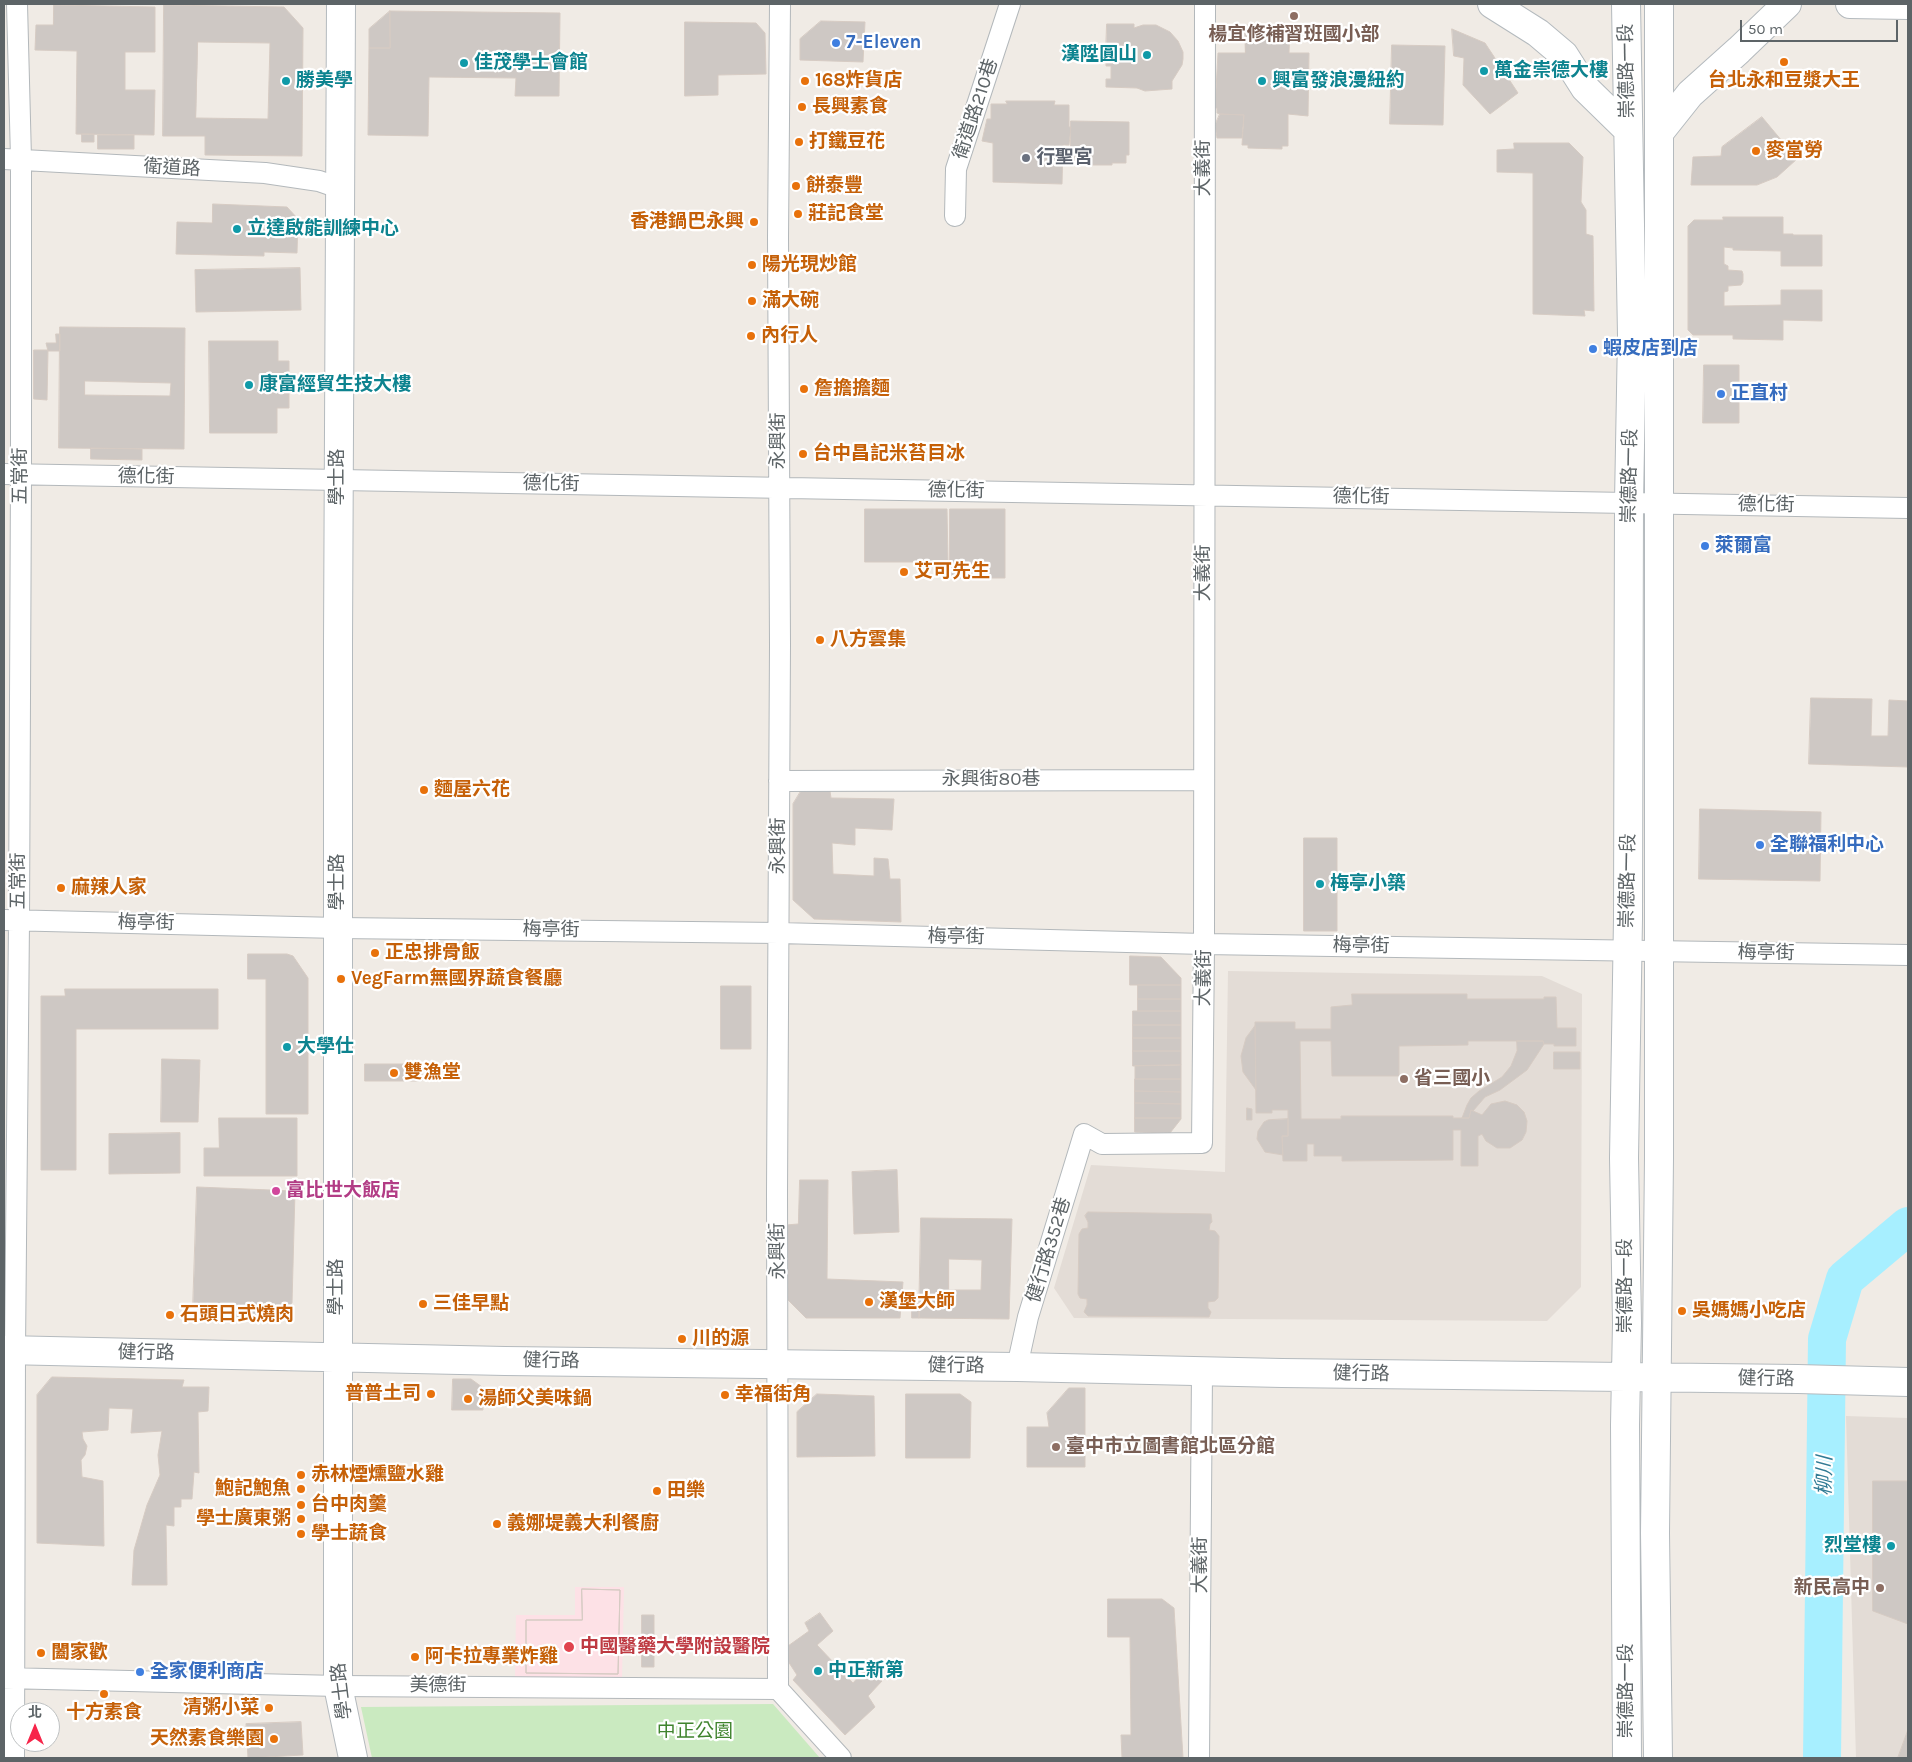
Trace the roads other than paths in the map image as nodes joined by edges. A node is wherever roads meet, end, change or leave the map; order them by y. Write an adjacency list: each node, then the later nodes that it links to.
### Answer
1 (17, 4): 14 (street, 五常街)
2 (341, 4): 15 (main road, 學士路)
3 (780, 4): 19 (street, 永興街)
4 (1010, 4): 16 (street, 衛道路210巷)
5 (1205, 4): 20 (street, 大義街)
6 (1492, 4): 12 (main road)
7 (1626, 4): 12 (main road, 崇德路一段)
8 (1659, 4): 13 (main road, 崇德路一段)
9 (1787, 4): 13 (main road)
10 (1850, 4): 11 (main road)
11 (1908, 5)
12 (1628, 130): 21 (main road, 崇德路一段)
13 (1659, 133): 22 (main road, 崇德路一段)
14 (12, 159): 15 (street, 衛道路); 17 (street, 五常街)
15 (339, 188): 18 (main road, 學士路)
16 (955, 216)
17 (12, 474): 18 (street, 德化街); 26 (street, 五常街)
18 (338, 480): 19 (street, 德化街); 27 (main road, 學士路)
19 (779, 488): 20 (street, 德化街); 25 (street, 永興街)
20 (1204, 495): 21 (street, 德化街); 24 (street, 大義街)
21 (1629, 502): 22 (street, 德化街); 30 (main road, 崇德路一段)
22 (1659, 504): 23 (street, 德化街); 31 (main road, 崇德路一段)
23 (1908, 508)
24 (1204, 780): 25 (street, 永興街80巷); 29 (street, 大義街)
25 (779, 781): 28 (street, 永興街)
26 (12, 920): 27 (street, 梅亭街); 34 (street, 五常街)
27 (338, 928): 28 (street, 梅亭街); 35 (main road, 學士路)
28 (779, 933): 29 (street, 梅亭街); 36 (street, 永興街)
29 (1204, 944): 30 (street, 梅亭街); 33 (street, 大義街)
30 (1627, 951): 31 (street, 梅亭街); 39 (main road, 崇德路一段)
31 (1658, 952): 32 (street, 梅亭街); 40 (main road, 崇德路一段)
32 (1908, 955)
33 (1084, 1134): 37 (street, 健行路352巷)
34 (9, 1350): 35 (main road, 健行路); 42 (street, 五常街)
35 (337, 1358): 36 (main road, 健行路); 43 (main road, 學士路)
36 (779, 1364): 37 (main road, 健行路); 44 (street, 永興街)
37 (1017, 1367): 38 (main road, 健行路)
38 (1202, 1371): 39 (main road, 健行路); 48 (street, 大義街)
39 (1626, 1377): 40 (main road, 健行路); 49 (main road, 崇德路一段)
40 (1655, 1377): 41 (main road, 健行路); 50 (main road, 崇德路一段)
41 (1908, 1382)
42 (9, 1678): 43 (street, 美德街); 45 (street, 五常街)
43 (338, 1686): 44 (street, 美德街); 46 (main road, 學士路)
44 (778, 1689): 47 (street)
45 (14, 1758)
46 (353, 1758)
47 (842, 1758)
48 (1200, 1758)
49 (1627, 1758)
50 (1658, 1758)

